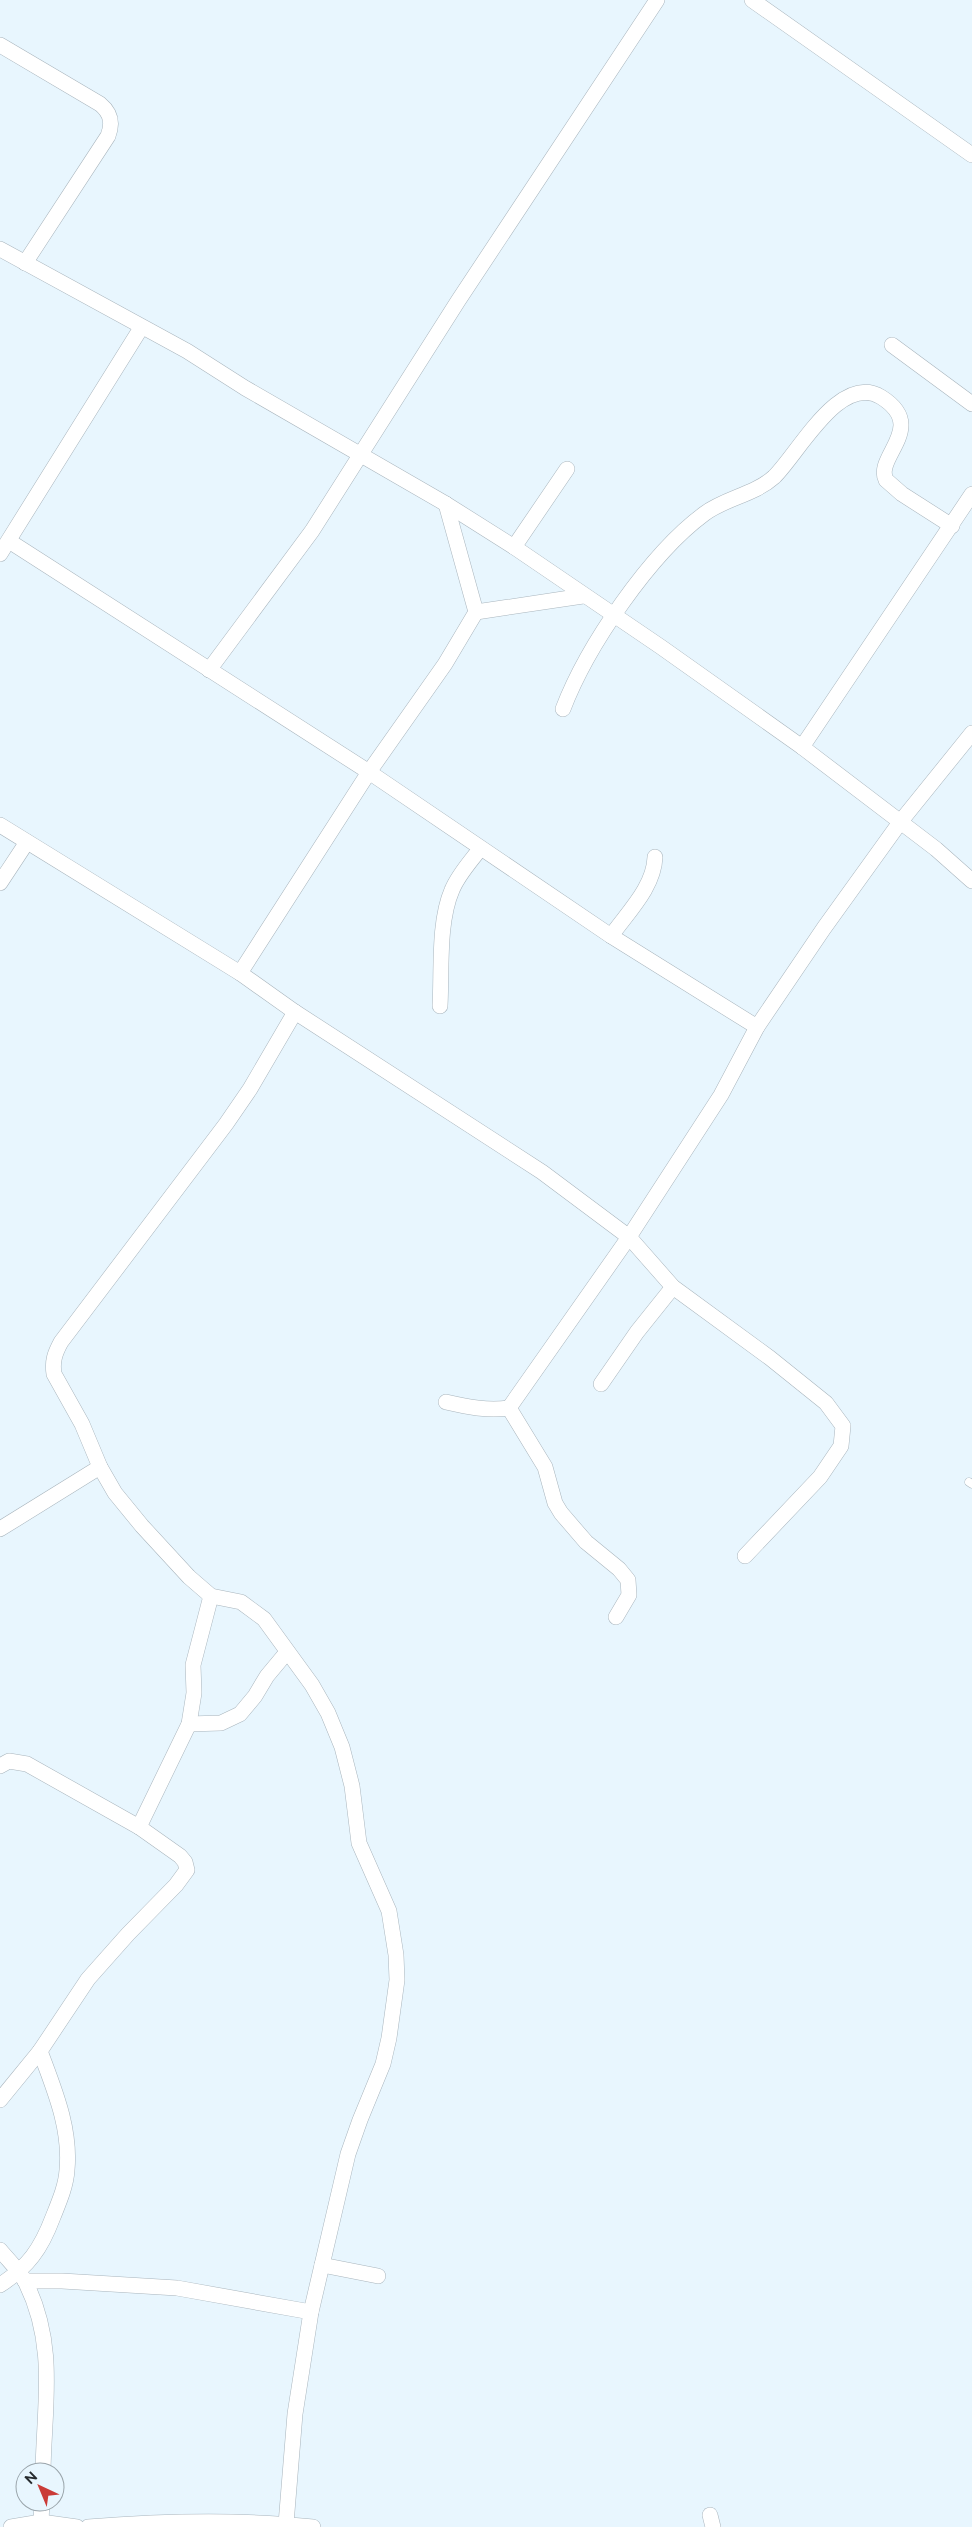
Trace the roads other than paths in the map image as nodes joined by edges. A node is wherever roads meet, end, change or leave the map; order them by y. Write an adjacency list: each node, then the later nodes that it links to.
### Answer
1 (657, 0): 10 (street)
2 (752, 0): 4 (street)
3 (0, 46): 6 (street)
4 (972, 155)
5 (0, 249): 6 (street)
6 (25, 263): 7 (street)
7 (141, 328): 10 (street); 15 (street)
8 (892, 345): 9 (street)
9 (972, 404)
10 (363, 455): 13 (street); 21 (street)
11 (567, 469): 16 (street)
12 (972, 494): 14 (street)
13 (446, 504): 16 (street); 19 (street)
14 (952, 526): 20 (street); 24 (street)
15 (9, 541): 17 (street); 21 (street)
16 (514, 547): 18 (street)
17 (0, 554)
18 (583, 596): 19 (street); 20 (street)
19 (476, 612): 25 (street)
20 (615, 616): 22 (street); 24 (street)
21 (209, 670): 25 (street)
22 (563, 709)
23 (972, 732): 26 (street)
24 (802, 747): 26 (street)
25 (369, 772): 29 (street); 34 (street)
26 (901, 821): 31 (street); 37 (street)
27 (0, 825): 28 (street)
28 (27, 842): 32 (street); 34 (street)
29 (480, 849): 33 (street); 35 (street)
30 (655, 857): 33 (street)
31 (972, 881)
32 (0, 883)
33 (612, 936): 37 (street)
34 (240, 973): 36 (street)
35 (440, 1006)
36 (295, 1012): 38 (street); 43 (street)
37 (757, 1027): 38 (street)
38 (629, 1237): 39 (street); 42 (street)
39 (672, 1288): 40 (street); 45 (street)
40 (601, 1384)
41 (446, 1402): 42 (street)
42 (509, 1408): 47 (street)
43 (100, 1467): 44 (street); 46 (street)
44 (0, 1530)
45 (745, 1556)
46 (211, 1596): 48 (street); 49 (street)
47 (616, 1617)
48 (287, 1652): 49 (street); 55 (street)
49 (189, 1724): 51 (street)
50 (0, 1766): 51 (street)
51 (139, 1828): 52 (street)
52 (40, 2051): 53 (street); 57 (street)
53 (0, 2100)
54 (0, 2250): 57 (street)
55 (322, 2264): 56 (street); 59 (street)
56 (378, 2276)
57 (22, 2277): 58 (street); 59 (street); 60 (street)
58 (0, 2285)
59 (311, 2312): 63 (street)
60 (43, 2462)
61 (42, 2512): 62 (street)
62 (41, 2522): 64 (street); 65 (street)
63 (286, 2524): 66 (street); 67 (street)
64 (11, 2527)
65 (76, 2527)
66 (88, 2527)
67 (314, 2527)

